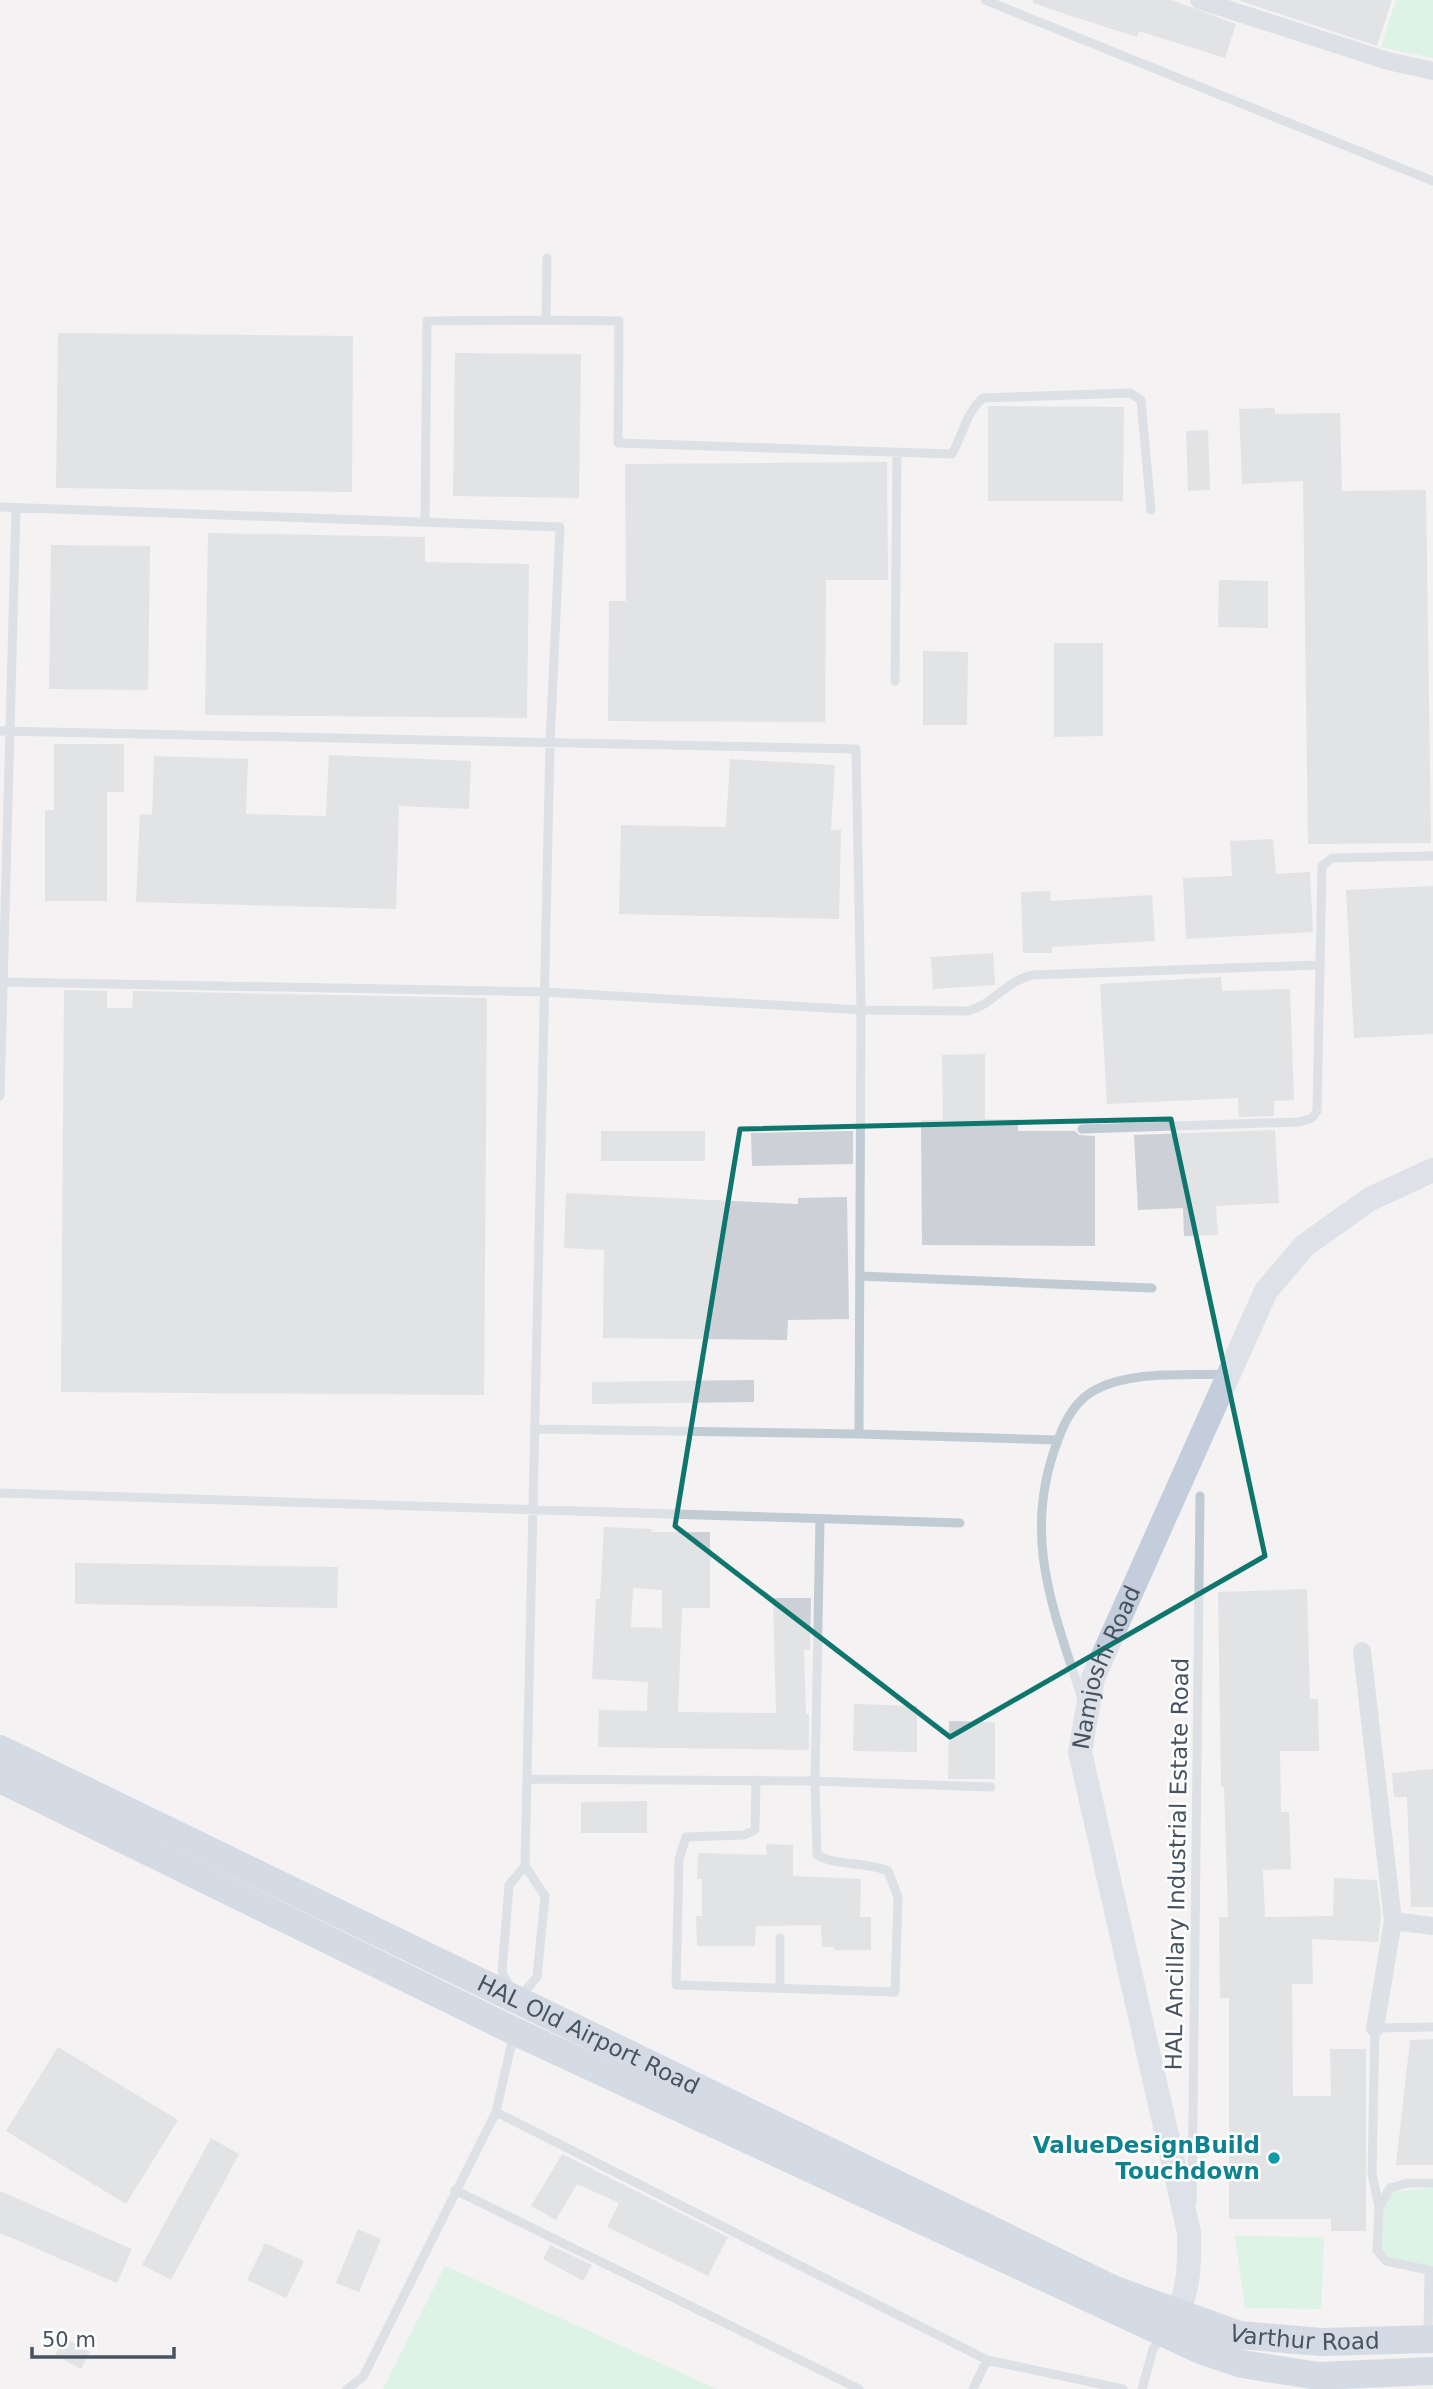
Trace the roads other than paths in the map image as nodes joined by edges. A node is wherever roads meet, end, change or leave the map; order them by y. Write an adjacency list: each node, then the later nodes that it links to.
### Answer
1 (985, 0): 5 (lane)
2 (1199, 0): 3 (street)
3 (1243, 7): 4 (street)
4 (1433, 71)
5 (1433, 181)
6 (547, 258): 7 (lane)
7 (546, 320): 8 (lane); 12 (lane)
8 (897, 454): 11 (lane); 13 (lane)
9 (0, 507): 10 (lane)
10 (16, 508): 12 (lane); 14 (lane)
11 (1151, 510)
12 (425, 522): 15 (lane)
13 (895, 681)
14 (5, 731): 15 (lane); 16 (lane)
15 (550, 744): 21 (lane); 22 (lane)
16 (4, 825): 18 (lane)
17 (1433, 856): 19 (lane)
18 (3, 944): 20 (lane)
19 (1318, 965): 22 (lane); 24 (lane)
20 (4, 982): 21 (lane); 23 (lane)
21 (545, 992): 22 (lane); 29 (lane)
22 (861, 1010): 26 (lane)
23 (0, 1096)
24 (1082, 1129)
25 (1433, 1170): 28 (main road, Namjoshi Road)
26 (860, 1276): 27 (lane); 30 (lane)
27 (1153, 1288)
28 (1231, 1374): 31 (lane); 38 (main road, Namjoshi Road)
29 (536, 1429): 30 (lane); 34 (lane)
30 (859, 1434): 31 (lane)
31 (1058, 1440): 38 (lane)
32 (0, 1493): 34 (lane)
33 (1200, 1496): 57 (lane, HAL Ancillary Industrial Estate Road)
34 (534, 1510): 35 (lane); 41 (lane)
35 (820, 1519): 36 (lane); 43 (lane)
36 (960, 1523)
37 (1362, 1651): 46 (street)
38 (1086, 1711): 57 (main road, Namjoshi Road)
39 (0, 1749): 50 (main road, HAL Old Airport Road)
40 (0, 1779): 50 (main road, HAL Old Airport Road)
41 (528, 1779): 42 (lane); 45 (lane)
42 (757, 1780): 43 (lane); 49 (lane)
43 (815, 1781): 44 (lane); 49 (lane)
44 (991, 1787)
45 (525, 1866): 50 (lane); 50 (lane)
46 (1393, 1921): 47 (street); 52 (street)
47 (1433, 1926)
48 (780, 1938): 49 (lane)
49 (780, 1989)
50 (516, 2016): 53 (lane); 59 (main road, HAL Old Airport Road); 60 (main road, HAL Old Airport Road)
51 (1433, 2027): 52 (lane)
52 (1375, 2028): 56 (lane)
53 (496, 2112): 55 (lane); 62 (lane)
54 (1433, 2183): 56 (lane)
55 (455, 2190): 65 (lane); 66 (lane)
56 (1379, 2207): 58 (lane)
57 (1189, 2232): 60 (main road, Namjoshi Road)
58 (1431, 2272): 61 (lane)
59 (1126, 2317): 60 (main road, Varthur Road)
60 (1172, 2324): 61 (main road, Varthur Road); 63 (main road, Varthur Road); 69 (lane)
61 (1430, 2340)
62 (987, 2360): 64 (lane); 67 (lane)
63 (1433, 2371)
64 (1084, 2385): 68 (lane)
65 (347, 2389)
66 (859, 2389)
67 (973, 2389)
68 (1123, 2389)
69 (1142, 2389)

